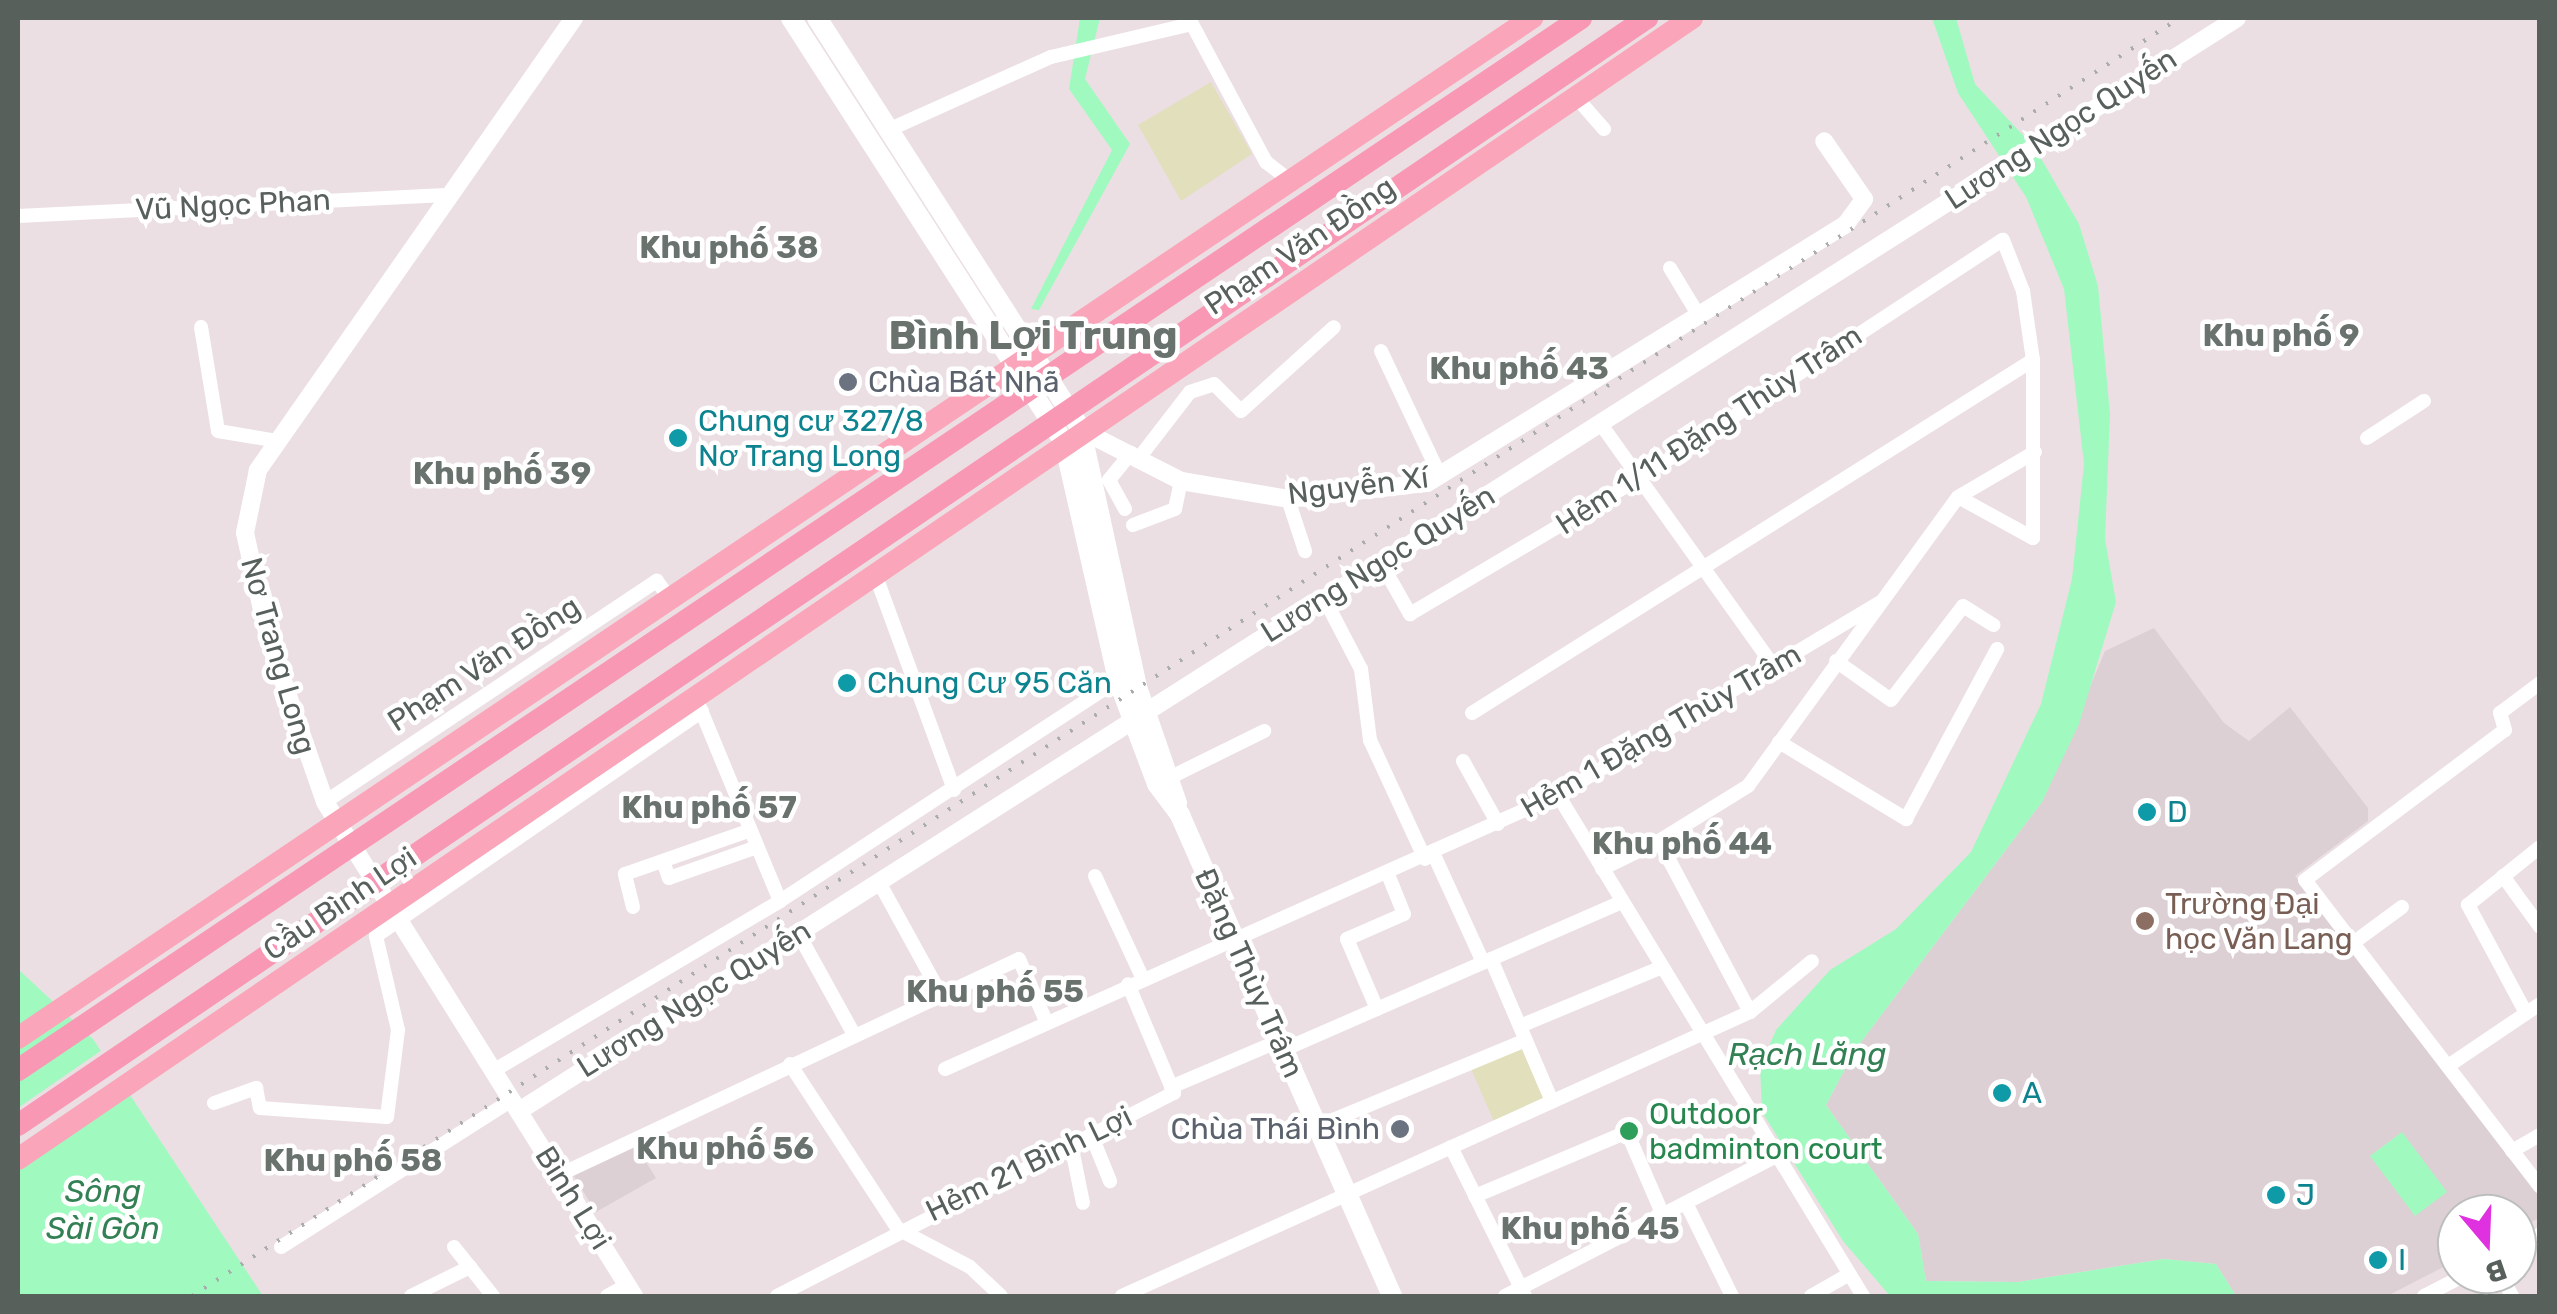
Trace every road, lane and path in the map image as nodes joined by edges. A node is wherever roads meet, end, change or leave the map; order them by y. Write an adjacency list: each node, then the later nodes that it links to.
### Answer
1 (574, 18): 14 (street, Nơ Trang Long)
2 (791, 18): 24 (main road, Nguyễn Xí)
3 (817, 18): 11 (main road, Nguyễn Xí)
4 (1532, 18): 13 (main road, Phạm Văn Đồng)
5 (1581, 18): 17 (highway, Phạm Văn Đồng)
6 (1646, 18): 27 (highway, Phạm Văn Đồng)
7 (1692, 18): 9 (main road, Phạm Văn Đồng)
8 (2237, 18): 28 (street, Lương Ngọc Quyến)
9 (1575, 96): 10 (street); 29 (main road, Phạm Văn Đồng)
10 (1604, 129)
11 (886, 131): 13 (street); 24 (main road, Nguyễn Xí)
12 (1824, 141): 19 (street, Nguyễn Xí)
13 (1290, 181): 16 (main road, Phạm Văn Đồng)
14 (450, 195): 15 (street, Vũ Ngọc Phan); 31 (street, Nơ Trang Long)
15 (18, 216)
16 (1213, 233): 17 (main road); 24 (main road, Phạm Văn Đồng)
17 (1228, 255): 25 (highway, Phạm Văn Đồng)
18 (1670, 268): 19 (street)
19 (1698, 316): 34 (street, Nguyễn Xí)
20 (201, 327): 31 (street)
21 (1334, 327): 33 (street)
22 (1381, 351): 34 (street)
23 (2033, 360): 32 (street); 35 (street, Hẻm 1/11 Đặng Thùy Trâm); 44 (street)
24 (1020, 363): 25 (main road, Nguyễn Xí); 45 (main road, Phạm Văn Đồng)
25 (1035, 385): 27 (main road, Nguyễn Xí); 48 (highway, Phạm Văn Đồng)
26 (2424, 401): 30 (street)
27 (1058, 416): 29 (main road, Nguyễn Xí); 42 (highway, Phạm Văn Đồng)
28 (1600, 423): 35 (street); 43 (street, Lương Ngọc Quyến)
29 (1072, 436): 33 (street, Nguyễn Xí); 42 (main road, Phạm Văn Đồng); 53 (main road, Đặng Thùy Trâm); 57 (main road, Đặng Thùy Trâm)
30 (2367, 438)
31 (278, 441): 64 (street, Nơ Trang Long)
32 (2034, 452): 37 (street, Hẻm 1 Đặng Thùy Trâm); 37 (street)
33 (1135, 456): 36 (street, Nguyễn Xí); 39 (street)
34 (1440, 476): 38 (street, Nguyễn Xí)
35 (1640, 478): 43 (street, Hẻm 1/11 Đặng Thùy Trâm); 44 (street)
36 (1181, 481): 38 (street, Nguyễn Xí); 40 (street)
37 (1958, 497): 47 (street, Hẻm 1 Đặng Thùy Trâm)
38 (1288, 499): 41 (street)
39 (1125, 509)
40 (1132, 524)
41 (1304, 551)
42 (868, 559): 55 (highway, Phạm Văn Đồng); 62 (street)
43 (1380, 562): 46 (street, Lương Ngọc Quyến)
44 (1703, 568): 52 (street); 56 (street)
45 (662, 588): 48 (main road, Phạm Văn Đồng); 64 (street, Phạm Văn Đồng)
46 (1324, 598): 57 (street, Lương Ngọc Quyến); 71 (street)
47 (1880, 602): 51 (street); 52 (street, Hẻm 1 Đặng Thùy Trâm)
48 (652, 621): 101 (main road); 103 (main road, Cầu Bình Lợi); 107 (highway, Cầu Bình Lợi)
49 (1993, 625): 51 (street)
50 (1997, 649): 59 (street)
51 (1836, 661): 59 (street)
52 (1774, 668): 63 (street, Hẻm 1 Đặng Thùy Trâm)
53 (1118, 680): 57 (main road, Đặng Thùy Trâm); 62 (street)
54 (2540, 684): 86 (street)
55 (691, 692): 67 (street); 82 (street, Phạm Văn Đồng); 113 (highway, Cầu Bình Lợi); 117 (main road, Cầu Bình Lợi); 121 (main road, Cầu Bình Lợi)
56 (1472, 713)
57 (1140, 716): 61 (main road, Đặng Thùy Trâm); 65 (main road, Đặng Thùy Trâm); 77 (street, Lương Ngọc Quyến)
58 (1264, 731): 61 (street)
59 (1780, 742): 68 (street)
60 (1463, 761): 66 (street)
61 (1171, 777): 65 (main road, Đặng Thùy Trâm)
62 (954, 790): 78 (street)
63 (1558, 795): 66 (street, Hẻm 1 Đặng Thùy Trâm); 73 (street)
64 (325, 802): 82 (street, Nơ Trang Long)
65 (1180, 815): 85 (main road, Đặng Thùy Trâm)
66 (1498, 824): 71 (street, Hẻm 1 Đặng Thùy Trâm)
67 (748, 832): 70 (street); 72 (street)
68 (1659, 841): 73 (street); 95 (street)
69 (2540, 847): 75 (street)
70 (754, 848): 72 (street); 78 (street)
71 (1430, 857): 76 (street, Hẻm 1 Đặng Thùy Trâm); 87 (street)
72 (663, 861): 80 (street)
73 (1602, 869): 79 (street)
74 (1094, 876): 90 (street)
75 (2503, 876): 83 (street); 96 (street)
76 (1389, 877): 85 (street, Hẻm 1 Đặng Thùy Trâm); 94 (street)
77 (878, 882): 84 (street, Lương Ngọc Quyến); 92 (street)
78 (780, 900): 108 (street)
79 (1621, 902): 87 (street, Hẻm 21 Bình Lợi); 89 (street)
80 (634, 906)
81 (2402, 907): 86 (street)
82 (394, 922): 108 (street, Nơ Trang Long); 111 (street)
83 (2540, 927)
84 (798, 934): 98 (street); 112 (street, Lương Ngọc Quyến)
85 (1236, 938): 90 (street, Hẻm 1 Đặng Thùy Trâm); 102 (main road, Đặng Thùy Trâm)
86 (2353, 943): 105 (street)
87 (1487, 961): 94 (street, Hẻm 21 Bình Lợi); 99 (street)
88 (1812, 961): 95 (street)
89 (1660, 968): 99 (street); 100 (street)
90 (1142, 977): 91 (street, Hẻm 1 Đặng Thùy Trâm)
91 (1128, 984): 97 (street, Hẻm 1 Đặng Thùy Trâm); 109 (street)
92 (940, 994): 97 (street); 98 (street)
93 (2540, 1004): 96 (street)
94 (1377, 1009): 102 (street, Hẻm 21 Bình Lợi)
95 (1750, 1012): 100 (street)
96 (2526, 1013): 105 (street)
97 (1046, 1022): 106 (street, Hẻm 1 Đặng Thùy Trâm)
98 (852, 1031): 104 (street)
99 (1523, 1033): 110 (street); 114 (street)
100 (1699, 1034): 110 (street); 122 (street)
101 (18, 1038)
102 (1281, 1046): 109 (street, Hẻm 21 Bình Lợi); 114 (main road, Đặng Thùy Trâm)
103 (18, 1050)
104 (790, 1064): 123 (street); 131 (street)
105 (2448, 1066): 120 (street)
106 (944, 1069)
107 (18, 1070)
108 (493, 1071): 112 (street, Nơ Trang Long)
109 (1171, 1087): 115 (street, Hẻm 21 Bình Lợi)
110 (1552, 1101): 119 (street)
111 (214, 1103)
112 (515, 1105): 123 (street, Bình Lợi); 132 (street)
113 (18, 1126)
114 (1316, 1127): 126 (main road, Đặng Thùy Trâm)
115 (1091, 1134): 118 (street, Hẻm 21 Bình Lợi); 124 (street)
116 (2540, 1135): 120 (street)
117 (18, 1142)
118 (1070, 1144): 128 (street); 131 (street, Hẻm 21 Bình Lợi)
119 (1451, 1147): 126 (street); 127 (street)
120 (2512, 1151): 125 (street)
121 (18, 1158)
122 (1772, 1158): 129 (street); 135 (street)
123 (560, 1175): 136 (street, Bình Lợi)
124 (1110, 1182)
125 (2540, 1187)
126 (1346, 1195): 143 (street); 144 (main road, Đặng Thùy Trâm)
127 (1476, 1196): 130 (street); 137 (street)
128 (1084, 1203)
129 (1686, 1203): 130 (street); 146 (street)
130 (1663, 1215): 137 (street)
131 (898, 1229): 141 (street, Hẻm 21 Bình Lợi); 142 (street)
132 (281, 1247)
133 (454, 1248): 134 (street)
134 (470, 1267): 138 (street); 139 (street)
135 (1848, 1275): 147 (street); 148 (street)
136 (630, 1291): 140 (street)
137 (1523, 1292): 145 (street)
138 (411, 1296)
139 (493, 1296)
140 (607, 1296)
141 (777, 1296)
142 (1001, 1296)
143 (1122, 1296)
144 (1392, 1296)
145 (1505, 1296)
146 (1731, 1296)
147 (1812, 1296)
148 (1863, 1296)

